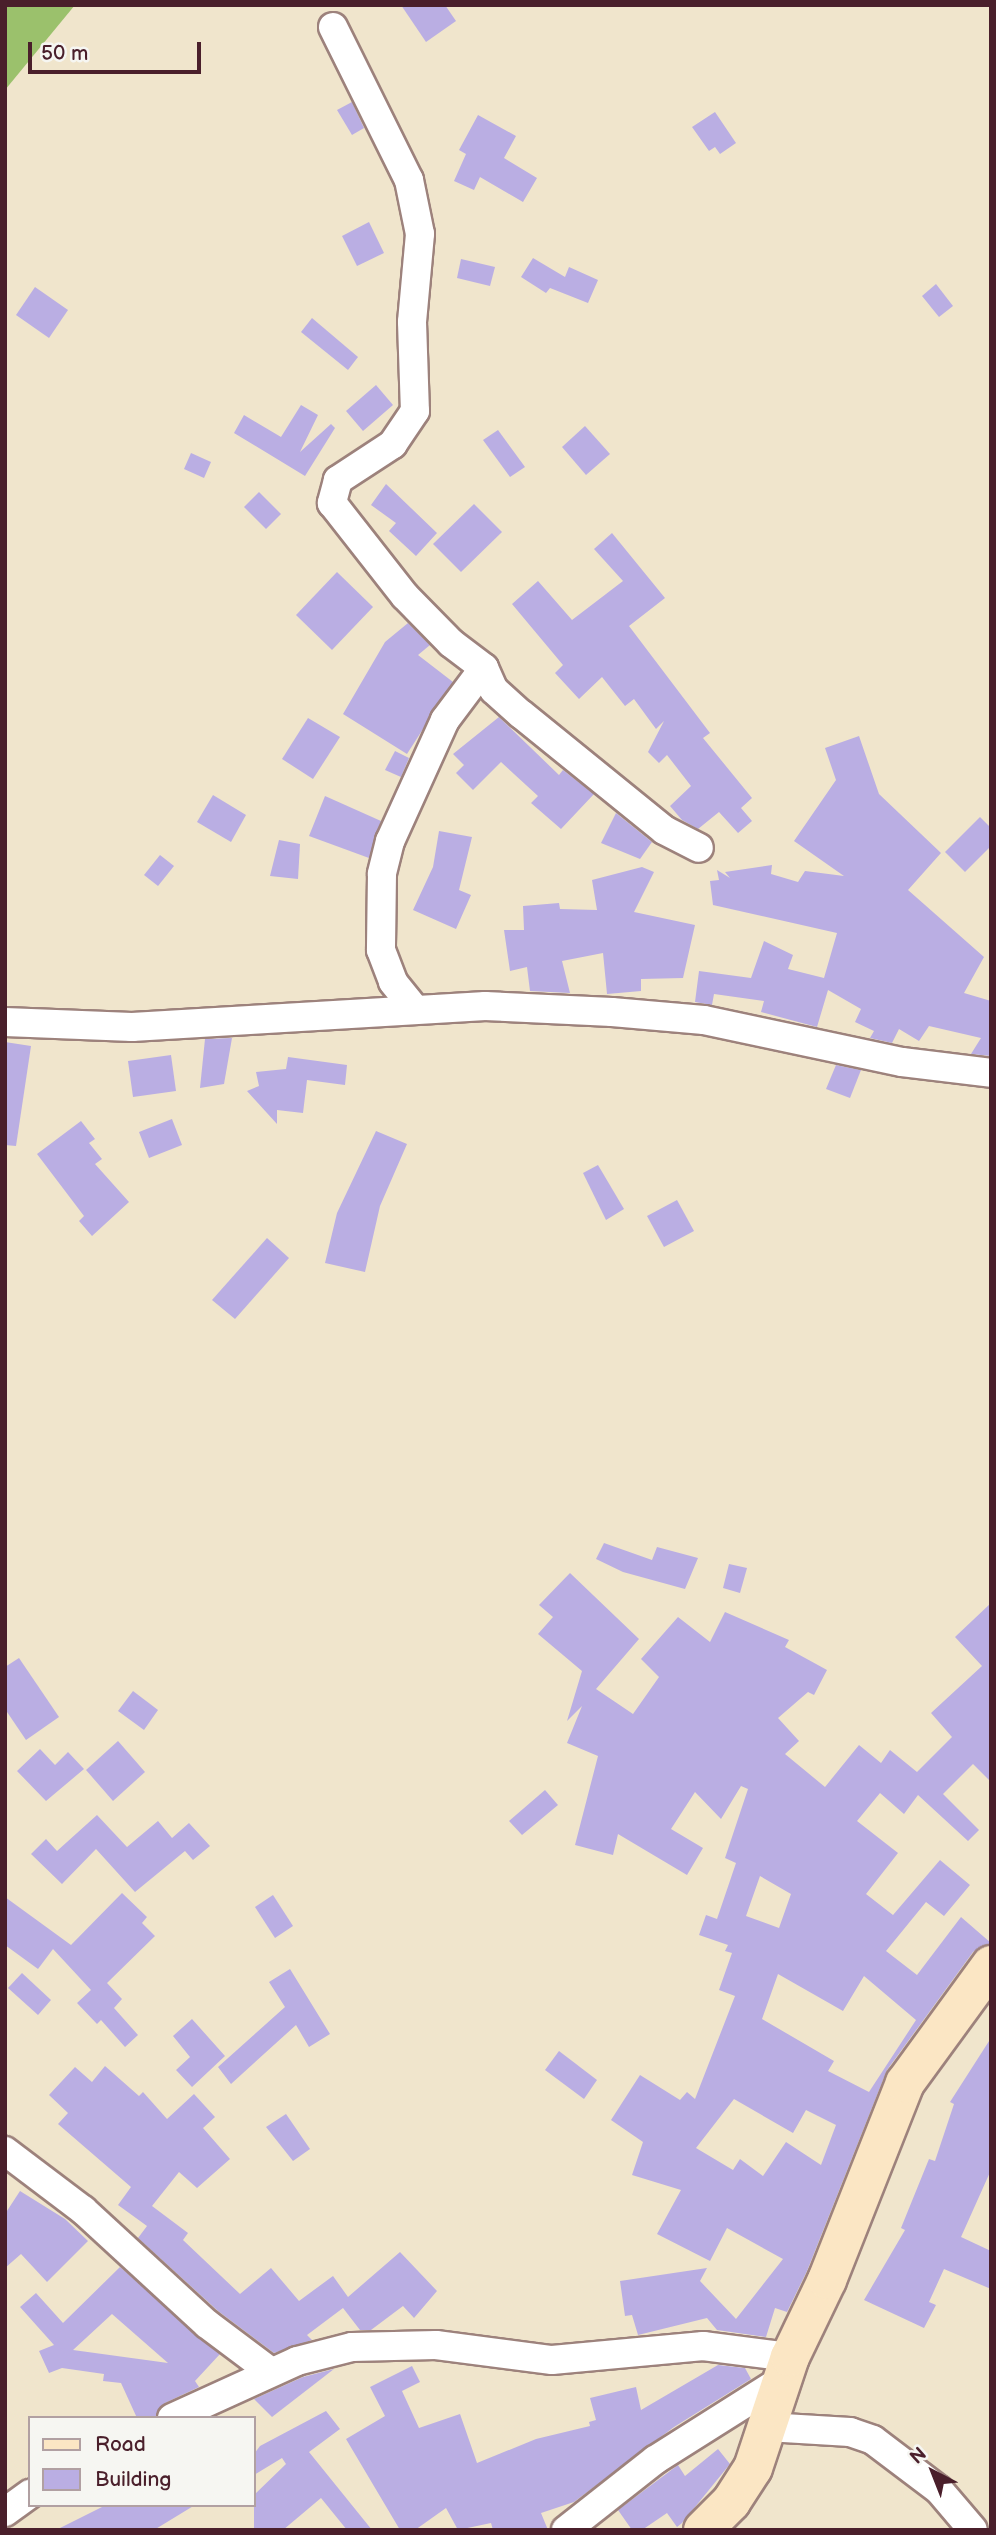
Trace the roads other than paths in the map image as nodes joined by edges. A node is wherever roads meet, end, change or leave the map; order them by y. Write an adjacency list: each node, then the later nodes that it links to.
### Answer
1 (333, 27): 2 (street)
2 (484, 668): 3 (street); 4 (street)
3 (699, 848)
4 (415, 1009): 5 (street); 6 (street)
5 (5, 1022)
6 (991, 1073)
7 (991, 1965): 9 (main road)
8 (5, 2151): 10 (street)
9 (787, 2368): 10 (street); 12 (main road); 15 (street)
10 (271, 2372): 11 (street)
11 (176, 2416)
12 (766, 2427): 16 (main road); 17 (street)
13 (28, 2495): 14 (street)
14 (5, 2512)
15 (581, 2526)
16 (703, 2530)
17 (973, 2530)

